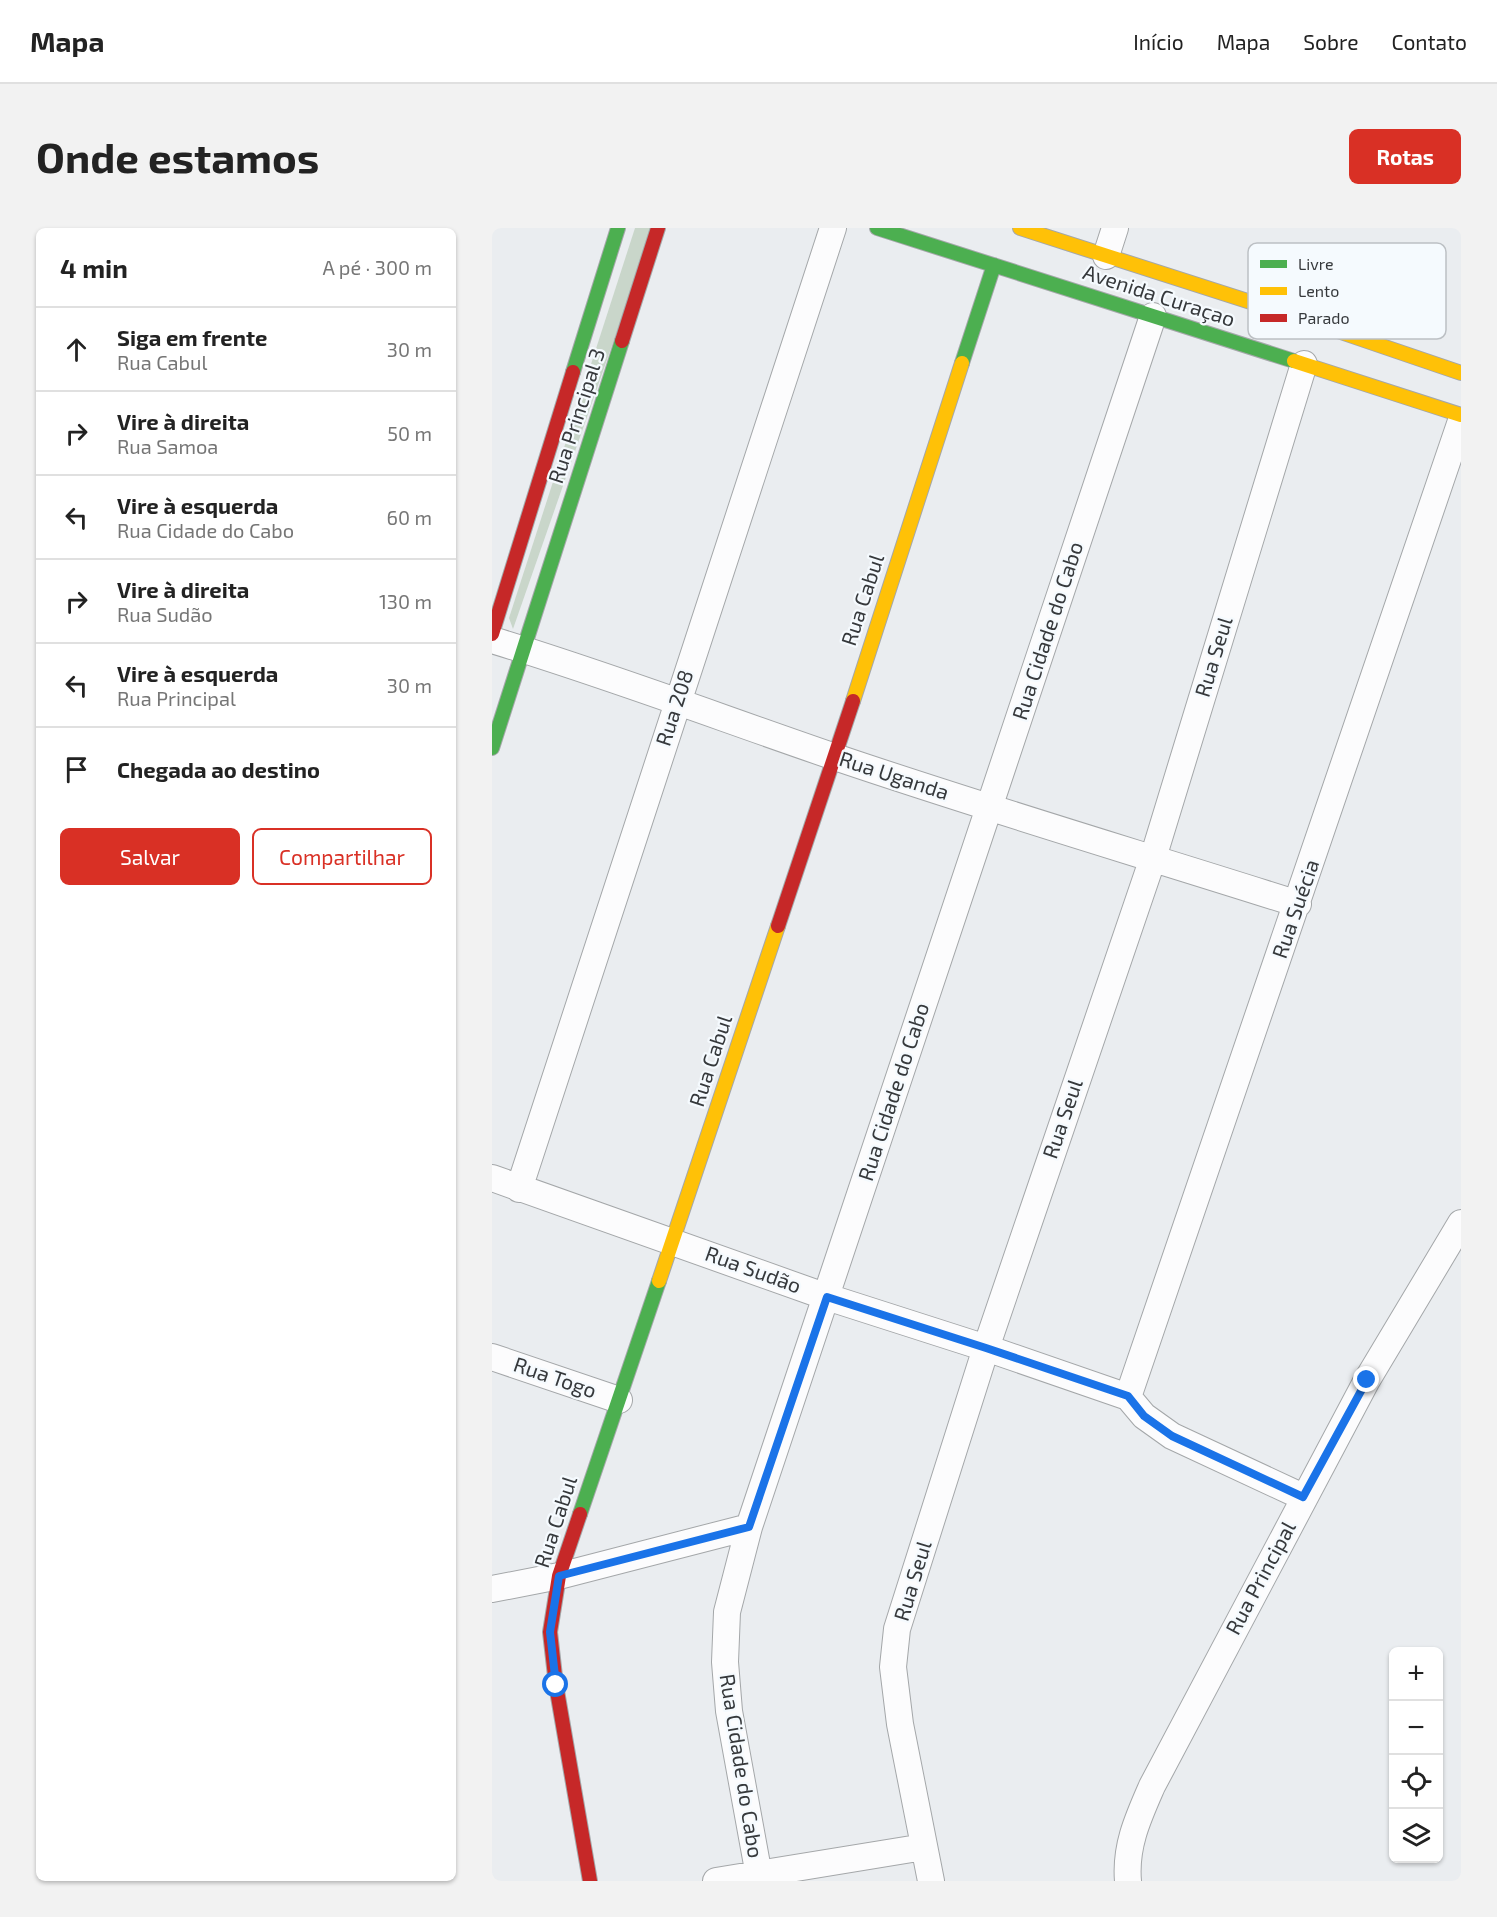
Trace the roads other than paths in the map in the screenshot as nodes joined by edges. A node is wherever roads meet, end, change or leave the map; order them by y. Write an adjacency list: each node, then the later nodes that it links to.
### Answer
1 (618, 228): 16 (street)
2 (658, 228): 18 (street, Rua Principal 3)
3 (833, 228): 19 (street, Rua 208)
4 (878, 228): 8 (street, Avenida Curaçao)
5 (1020, 228): 7 (street, Avenida Curaçao)
6 (1115, 228): 7 (street)
7 (1106, 256): 9 (street, Avenida Curaçao)
8 (994, 265): 10 (street, Avenida Curaçao); 21 (street, Rua Cabul)
9 (1248, 301)
10 (1153, 316): 12 (street, Avenida Curaçao); 22 (street, Rua Cidade do Cabo)
11 (1361, 339): 13 (street, Avenida Curaçao)
12 (1304, 364): 14 (street, Avenida Curaçao); 23 (street, Rua Seul)
13 (1461, 373)
14 (1461, 415)
15 (1461, 422): 24 (street, Rua Suécia)
16 (492, 634)
17 (492, 640): 18 (street, Rua Uganda)
18 (525, 650): 19 (street, Rua Uganda); 20 (street, Rua Principal 3)
19 (678, 700): 21 (street, Rua Uganda); 26 (street, Rua 208)
20 (492, 748)
21 (835, 757): 22 (street, Rua Uganda); 28 (street, Rua Cabul)
22 (989, 807): 23 (street, Rua Uganda); 29 (street, Rua Cidade do Cabo)
23 (1153, 858): 24 (street, Rua Uganda); 30 (street, Rua Seul)
24 (1298, 904): 32 (street, Rua Suécia)
25 (492, 1179): 26 (street, Rua Sudão)
26 (519, 1189): 28 (street, Rua Sudão)
27 (1461, 1223): 34 (street, Rua Principal)
28 (673, 1242): 29 (street, Rua Sudão); 33 (street, Rua Cabul)
29 (827, 1297): 30 (street, Rua Sudão); 35 (street, Rua Cidade do Cabo)
30 (986, 1348): 32 (street, Rua Sudão); 38 (street, Rua Seul)
31 (492, 1356): 33 (street, Rua Togo)
32 (1128, 1396): 34 (street)
33 (619, 1400): 36 (street, Rua Cabul)
34 (1303, 1497): 43 (street, Rua Principal)
35 (749, 1527): 36 (street); 39 (street, Rua Cidade do Cabo)
36 (559, 1576): 37 (street); 40 (street, Rua Cabul)
37 (492, 1589)
38 (924, 1847): 39 (street); 42 (street, Rua Seul)
39 (759, 1877): 41 (street)
40 (590, 1881)
41 (716, 1881)
42 (931, 1881)
43 (1128, 1881)

